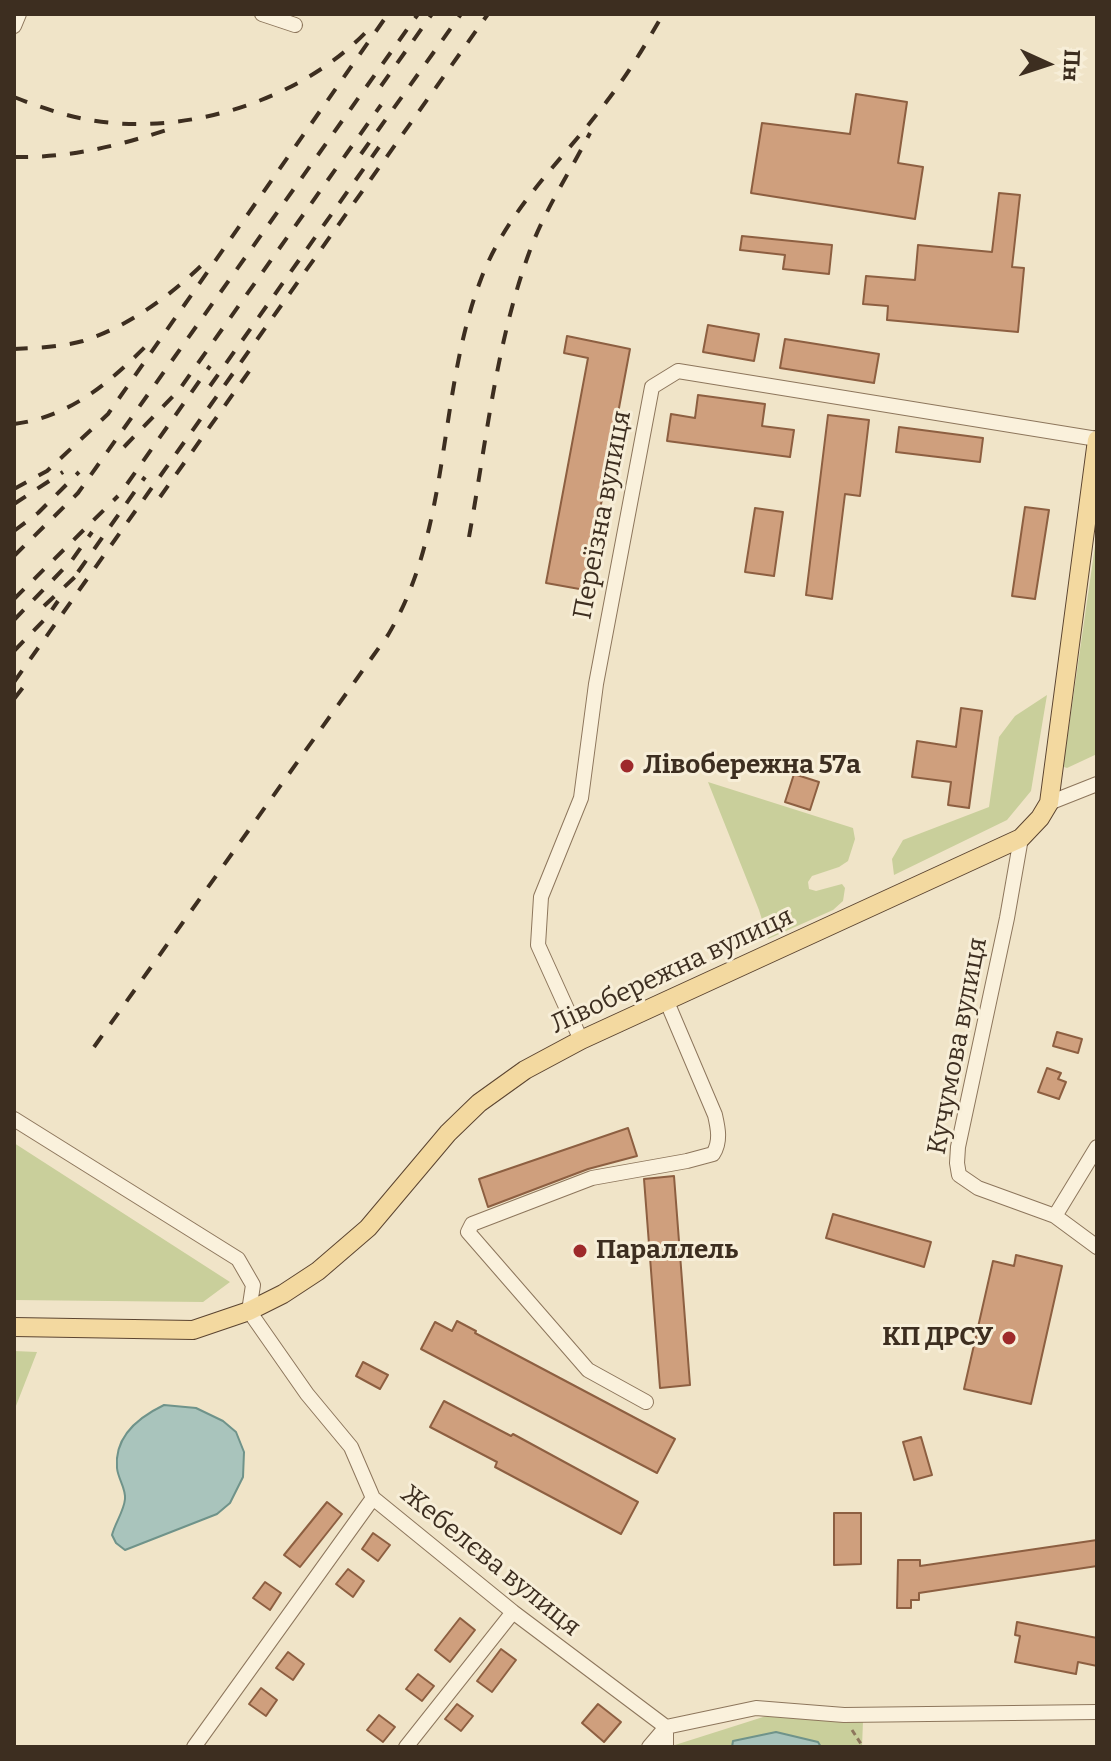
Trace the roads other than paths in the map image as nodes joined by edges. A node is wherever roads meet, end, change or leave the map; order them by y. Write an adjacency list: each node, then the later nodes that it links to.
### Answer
1 (19, 14): 4 (street)
2 (262, 14): 3 (street)
3 (295, 25)
4 (14, 26)
5 (1097, 440): 7 (main road); 10 (street, Переїзна вулиця)
6 (1097, 784): 7 (street)
7 (1049, 803): 8 (main road, Лівобережна вулиця)
8 (1021, 838): 9 (main road, Лівобережна вулиця); 13 (street, Кучумова вулиця)
9 (667, 1002): 10 (main road, Лівобережна вулиця); 17 (street)
10 (581, 1040): 15 (main road, Лівобережна вулиця)
11 (14, 1119): 15 (street)
12 (1097, 1147): 13 (street)
13 (1055, 1216): 14 (street, Кучумова вулиця)
14 (1097, 1247)
15 (249, 1311): 16 (main road, Лівобережна вулиця); 18 (street, Жебелєва вулиця)
16 (14, 1327)
17 (646, 1402)
18 (373, 1498): 19 (street, Жебелєва вулиця); 22 (street)
19 (513, 1612): 21 (street, Жебелєва вулиця); 23 (street)
20 (1097, 1712): 21 (street)
21 (666, 1727): 24 (street); 25 (street)
22 (194, 1747)
23 (406, 1747)
24 (649, 1747)
25 (666, 1747)

